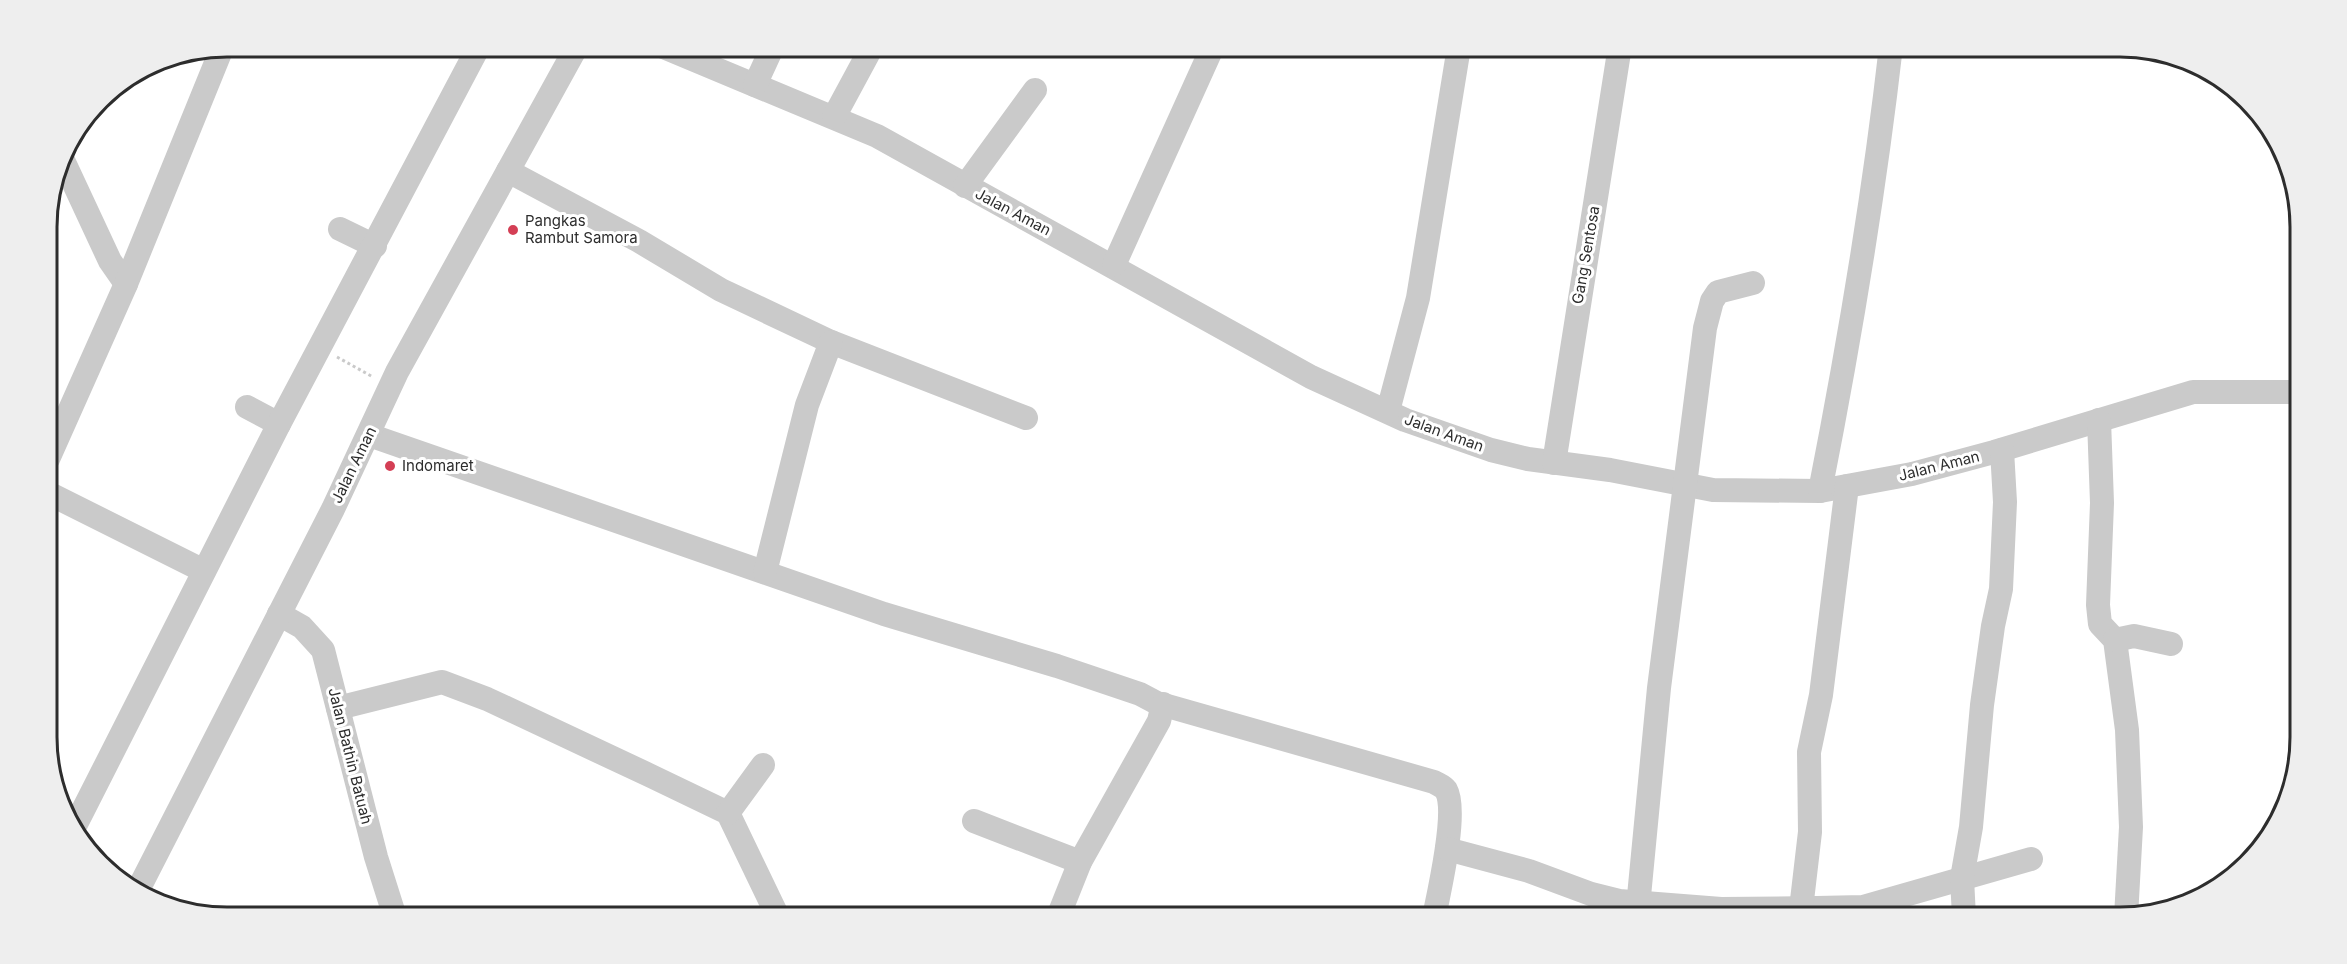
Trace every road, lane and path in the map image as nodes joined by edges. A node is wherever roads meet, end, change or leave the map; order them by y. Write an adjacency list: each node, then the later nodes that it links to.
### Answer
1 (218, 57): 21 (street)
2 (473, 57): 18 (street)
3 (571, 57): 15 (street, Jalan Aman)
4 (688, 57): 11 (street, Jalan Aman)
5 (768, 57): 11 (street)
6 (866, 57): 13 (street)
7 (1208, 57): 19 (street)
8 (1457, 57): 27 (street)
9 (1618, 57): 34 (street, Gang Sentosa)
10 (1890, 57): 37 (street)
11 (755, 85): 13 (street, Jalan Aman)
12 (1035, 90): 16 (street)
13 (834, 117): 16 (street, Jalan Aman)
14 (67, 170): 21 (street)
15 (508, 171): 22 (street); 24 (street, Jalan Aman)
16 (965, 186): 19 (street, Jalan Aman)
17 (340, 229): 18 (street)
18 (375, 246): 23 (street)
19 (1114, 266): 27 (street, Jalan Aman)
20 (1753, 283): 35 (street)
21 (126, 284): 32 (street)
22 (831, 342): 28 (street); 40 (street)
23 (322, 347): 24 (path); 30 (street)
24 (391, 387): 31 (street, Jalan Aman)
25 (2290, 392): 29 (street, Jalan Aman)
26 (247, 406): 30 (street)
27 (1388, 411): 34 (street, Jalan Aman)
28 (1026, 418)
29 (2099, 420): 33 (street, Jalan Aman); 42 (street)
30 (279, 424): 39 (street)
31 (369, 435): 40 (street); 41 (street, Jalan Aman)
32 (57, 439)
33 (2002, 450): 36 (street, Jalan Aman); 53 (street)
34 (1554, 463): 35 (street, Jalan Aman)
35 (1686, 484): 37 (street, Jalan Aman); 60 (street)
36 (1847, 486): 37 (street, Jalan Aman); 61 (street)
37 (1820, 491)
38 (57, 498): 39 (street)
39 (204, 571): 48 (street)
40 (765, 572): 44 (street)
41 (279, 614): 45 (street, Jalan Bathin Batuah); 54 (street, Jalan Aman)
42 (2115, 640): 43 (street); 64 (street)
43 (2171, 644)
44 (1163, 704): 50 (street); 52 (street)
45 (338, 708): 47 (street); 55 (street, Jalan Bathin Batuah)
46 (764, 765): 47 (street)
47 (728, 813): 56 (street)
48 (79, 819)
49 (974, 821): 52 (street)
50 (1447, 849): 58 (street); 59 (street)
51 (2031, 859): 53 (street)
52 (1080, 861): 57 (street)
53 (1962, 878): 62 (street); 63 (street)
54 (141, 883)
55 (392, 907)
56 (773, 907)
57 (1062, 907)
58 (1436, 907)
59 (1629, 907)
60 (1638, 907)
61 (1812, 907)
62 (1866, 907)
63 (1964, 907)
64 (2126, 907)

